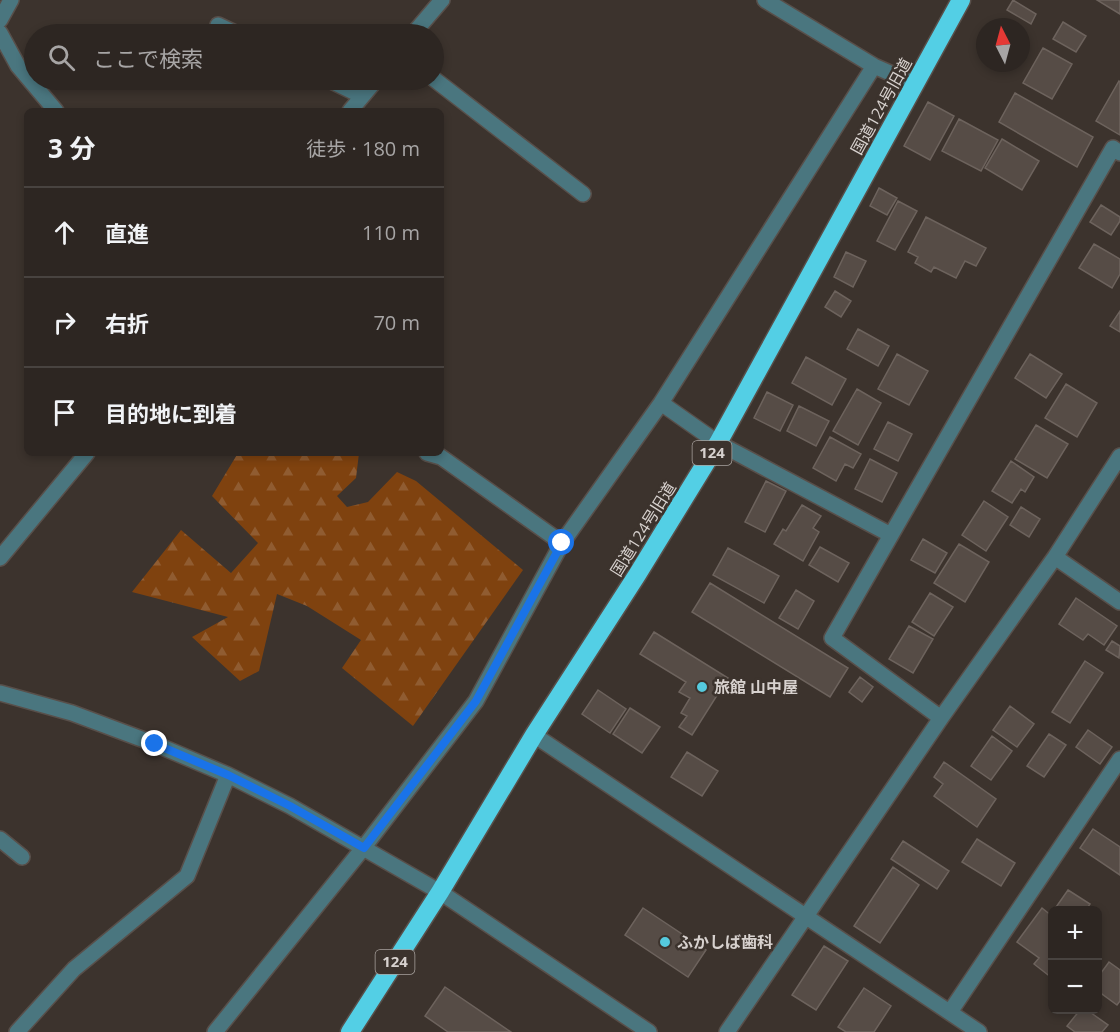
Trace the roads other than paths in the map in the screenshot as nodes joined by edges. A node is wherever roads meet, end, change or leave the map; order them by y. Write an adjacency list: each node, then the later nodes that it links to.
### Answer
1 (11, 0): 5 (street)
2 (442, 0): 6 (street)
3 (765, 0): 8 (street)
4 (961, 0): 10 (highway, 国道124号旧道 / 124)
5 (0, 20)
6 (422, 24)
7 (0, 33): 9 (street)
8 (874, 66): 10 (street); 20 (street)
9 (24, 73)
10 (915, 84): 21 (highway, 国道124号旧道 / 124)
11 (444, 86): 19 (street)
12 (39, 90): 16 (street)
13 (350, 90): 15 (street)
14 (367, 90): 15 (street)
15 (362, 96): 17 (street)
16 (54, 108)
17 (352, 108)
18 (1120, 153): 25 (street)
19 (583, 194)
20 (661, 403): 21 (street); 26 (street)
21 (718, 443): 25 (street); 32 (highway, 国道124号旧道 / 124)
22 (85, 456): 28 (street)
23 (438, 456): 26 (street)
24 (1120, 456): 27 (street)
25 (891, 535): 31 (street)
26 (562, 543): 36 (street)
27 (1055, 557): 29 (street); 31 (street)
28 (0, 558)
29 (1120, 602)
30 (0, 693): 34 (street)
31 (941, 718): 39 (street)
32 (534, 735): 38 (highway, 国道124号旧道 / 124); 39 (street)
33 (1120, 759): 40 (street)
34 (228, 775): 36 (street); 41 (street)
35 (0, 839): 37 (street)
36 (364, 848): 38 (street); 42 (street)
37 (22, 857)
38 (440, 892): 43 (highway, 国道124号旧道 / 124); 44 (street)
39 (806, 917): 40 (street); 45 (street)
40 (950, 1012): 46 (street)
41 (17, 1032)
42 (215, 1032)
43 (350, 1032)
44 (649, 1032)
45 (728, 1032)
46 (979, 1032)

